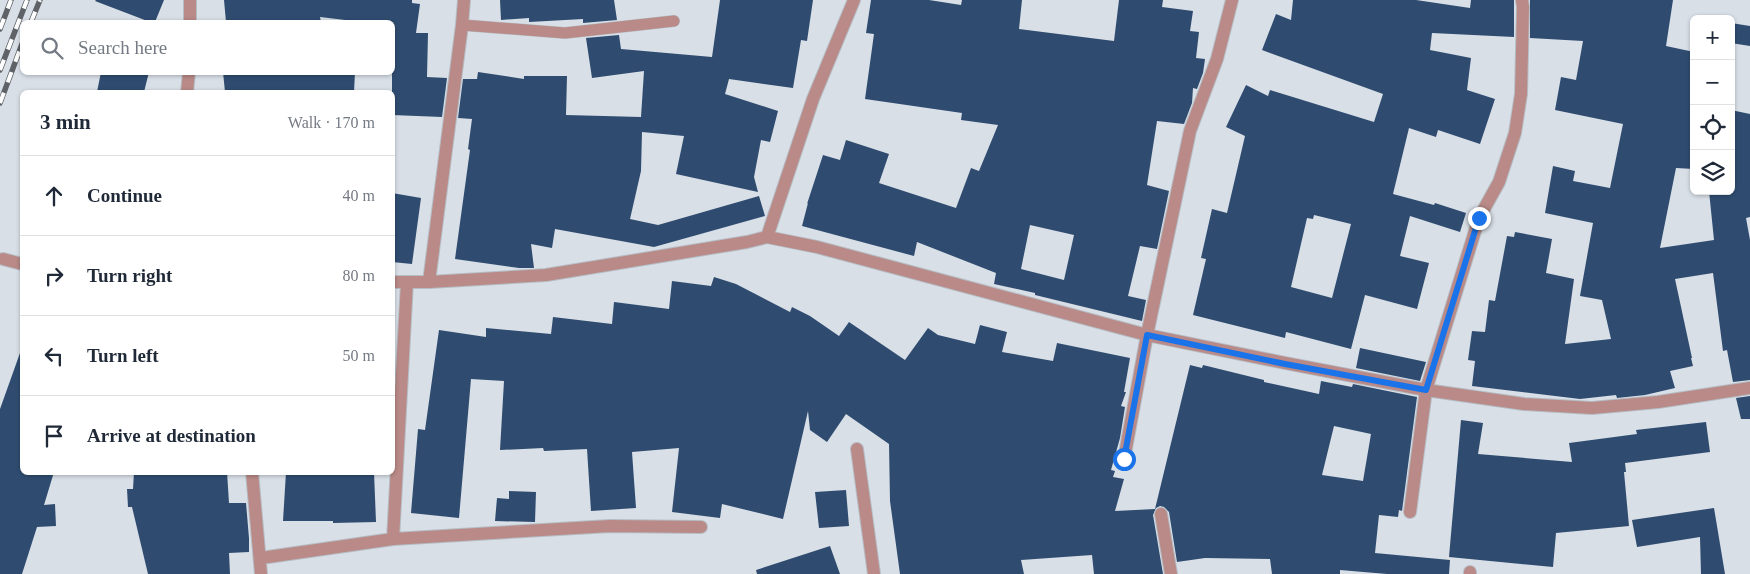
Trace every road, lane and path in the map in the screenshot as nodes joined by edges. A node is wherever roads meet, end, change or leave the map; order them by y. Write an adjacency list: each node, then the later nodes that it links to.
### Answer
1 (190, 0): 6 (street)
2 (464, 0): 8 (street)
3 (854, 0): 11 (street)
4 (1232, 0): 17 (street)
5 (1522, 0): 19 (street)
6 (190, 20)
7 (674, 21): 8 (lane)
8 (462, 25): 16 (street)
9 (189, 75): 10 (street)
10 (187, 90)
11 (767, 237): 16 (street); 17 (street)
12 (3, 259): 13 (street)
13 (20, 263)
14 (395, 282): 15 (street)
15 (406, 282): 16 (street); 26 (street)
16 (429, 282)
17 (1147, 335): 19 (street); 21 (street)
18 (1750, 388): 19 (street)
19 (1426, 390): 23 (street)
20 (857, 449): 29 (street)
21 (1124, 459)
22 (252, 475): 27 (street)
23 (1410, 512)
24 (1161, 514): 30 (street)
25 (701, 527): 26 (street)
26 (393, 539): 27 (street)
27 (260, 558): 28 (street)
28 (261, 574)
29 (874, 574)
30 (1171, 574)

